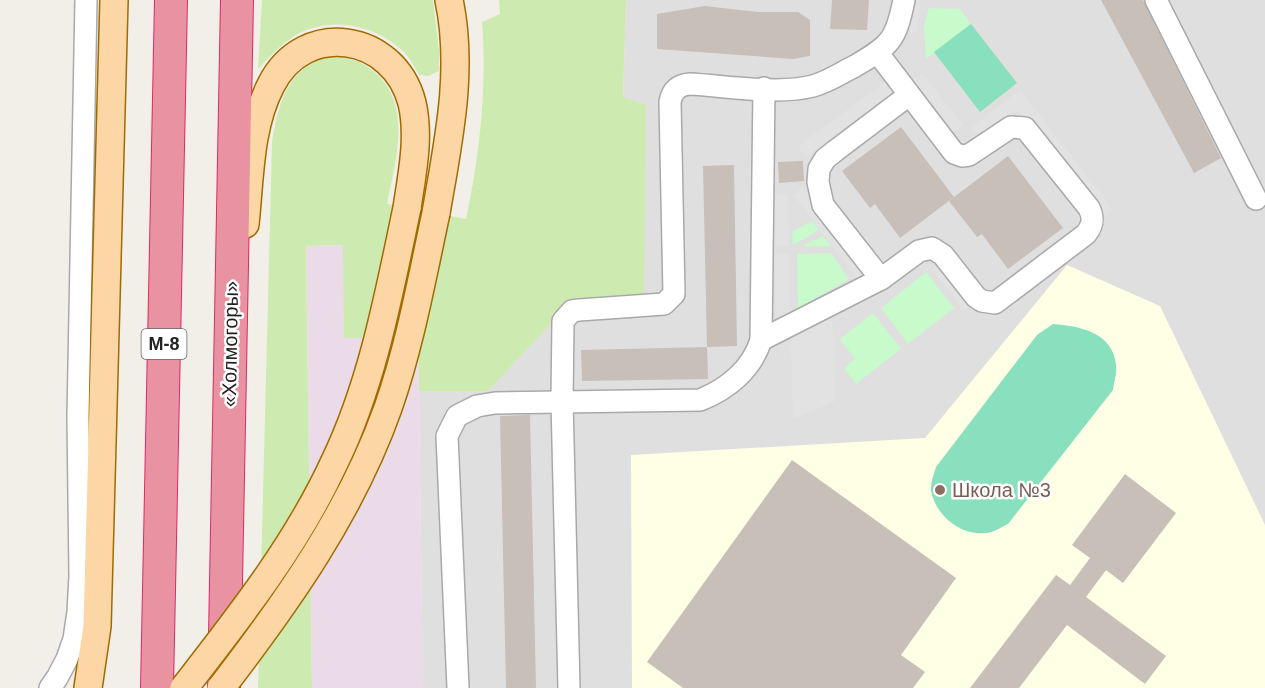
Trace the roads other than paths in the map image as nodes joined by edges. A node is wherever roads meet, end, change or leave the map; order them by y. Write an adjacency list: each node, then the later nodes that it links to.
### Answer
1 (86, 0): 16 (street)
2 (114, 0): 17 (main road)
3 (171, 0): 18 (highway, М-8)
4 (237, 0): 14 (highway, «Холмогоры»)
5 (449, 0): 20 (main road, bridge)
6 (904, 0): 8 (street)
7 (1156, 0): 11 (street)
8 (877, 52): 9 (street); 10 (street)
9 (764, 88): 13 (street); 15 (street)
10 (909, 95): 12 (street); 12 (street)
11 (1256, 200)
12 (881, 279): 13 (street)
13 (761, 340): 15 (street)
14 (230, 372): 19 (main road, bridge); 20 (highway, «Холмогоры»)
15 (562, 401): 21 (street); 22 (street)
16 (50, 688)
17 (88, 688)
18 (158, 688)
19 (184, 688)
20 (222, 688)
21 (458, 688)
22 (569, 688)

